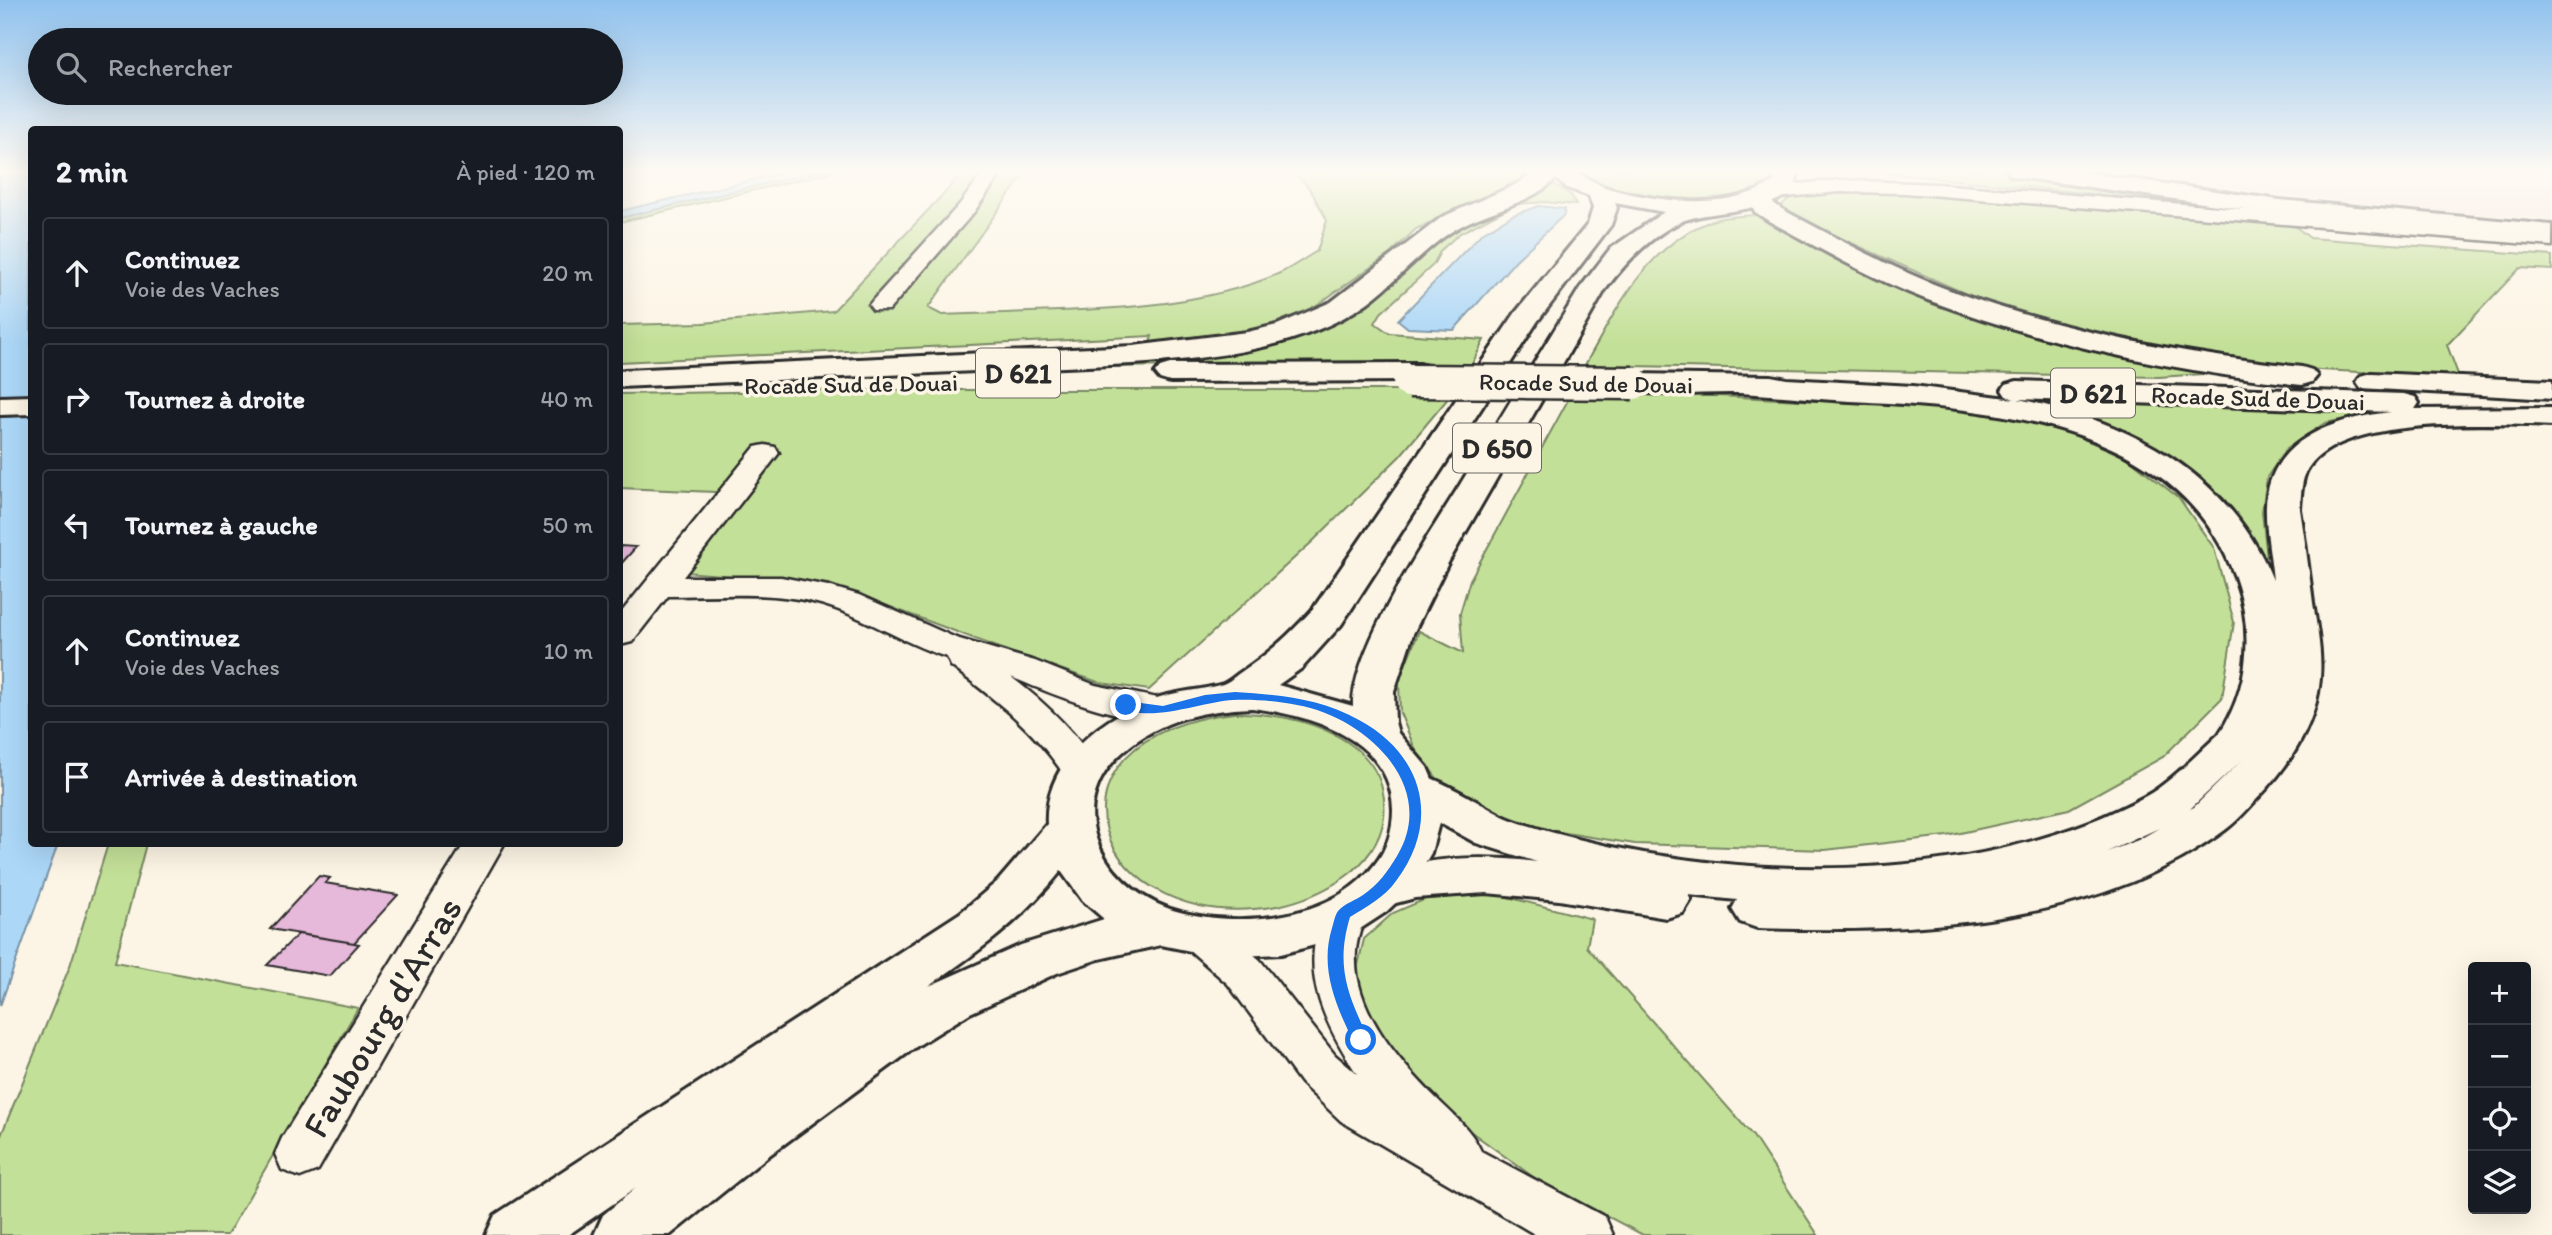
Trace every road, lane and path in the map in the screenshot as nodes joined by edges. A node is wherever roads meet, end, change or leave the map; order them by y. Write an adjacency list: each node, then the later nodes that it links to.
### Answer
1 (950, 228): 11 (street)
2 (1443, 228): 13 (main road)
3 (1597, 228): 28 (main road, D 650)
4 (1656, 228): 30 (main road, D 650)
5 (1800, 228): 16 (main road)
6 (2413, 228): 10 (street)
7 (2453, 228): 9 (street)
8 (2495, 228): 9 (main road)
9 (2552, 233)
10 (2552, 240)
11 (881, 305)
12 (1636, 378): 14 (main road, Rocade Sud de Douai / D 621, bridge); 15 (main road, Rocade Sud de Douai / D 621); 19 (main road, Rocade Sud de Douai / D 621)
13 (623, 382)
14 (623, 382)
15 (1745, 385): 22 (main road, Rocade Sud de Douai / D 621); 32 (main road)
16 (2552, 390)
17 (28, 393): 18 (main road)
18 (0, 394)
19 (2552, 398)
20 (28, 405): 21 (main road)
21 (0, 407)
22 (2552, 409)
23 (2552, 417): 35 (main road)
24 (765, 453): 25 (street)
25 (658, 586): 26 (street); 27 (street)
26 (623, 631)
27 (944, 645): 29 (street); 31 (street)
28 (1235, 695): 29 (main road); 30 (main road)
29 (1163, 710): 31 (main road)
30 (1379, 740): 32 (main road)
31 (1082, 772): 33 (main road)
32 (1412, 788): 35 (main road)
33 (1069, 829): 36 (main road); 39 (main road)
34 (482, 847): 37 (street, Faubourg d'Arras)
35 (1362, 901): 36 (main road); 38 (street)
36 (1181, 931): 38 (street); 40 (main road)
37 (300, 1154)
38 (1485, 1181): 41 (street)
39 (517, 1235)
40 (625, 1235)
41 (1586, 1235)

